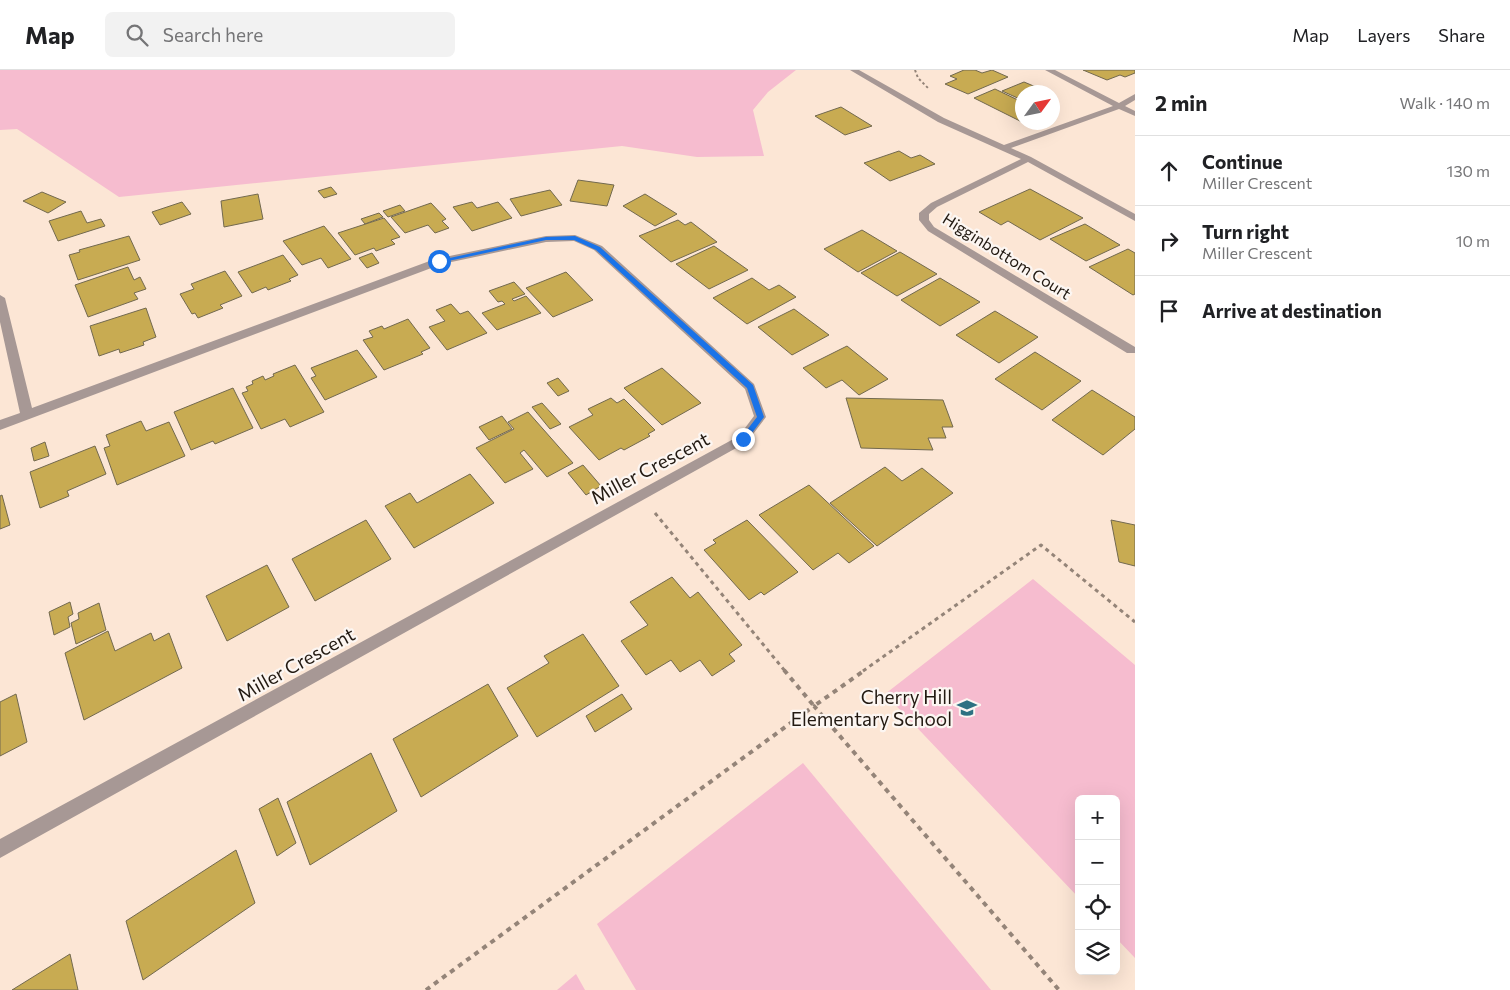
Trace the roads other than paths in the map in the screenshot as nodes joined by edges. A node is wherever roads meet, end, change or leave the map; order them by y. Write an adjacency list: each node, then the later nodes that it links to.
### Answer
1 (854, 70): 6 (street)
2 (1049, 70): 4 (street)
3 (1135, 96): 4 (street)
4 (1120, 106): 5 (street); 6 (street)
5 (1135, 114)
6 (1004, 148): 7 (street)
7 (1028, 159): 8 (street); 10 (street, Higginbottom Court)
8 (1135, 218)
9 (0, 298): 11 (street)
10 (1131, 350)
11 (27, 415): 12 (street, Miller Crescent); 13 (street, Miller Crescent)
12 (0, 425)
13 (0, 849)

